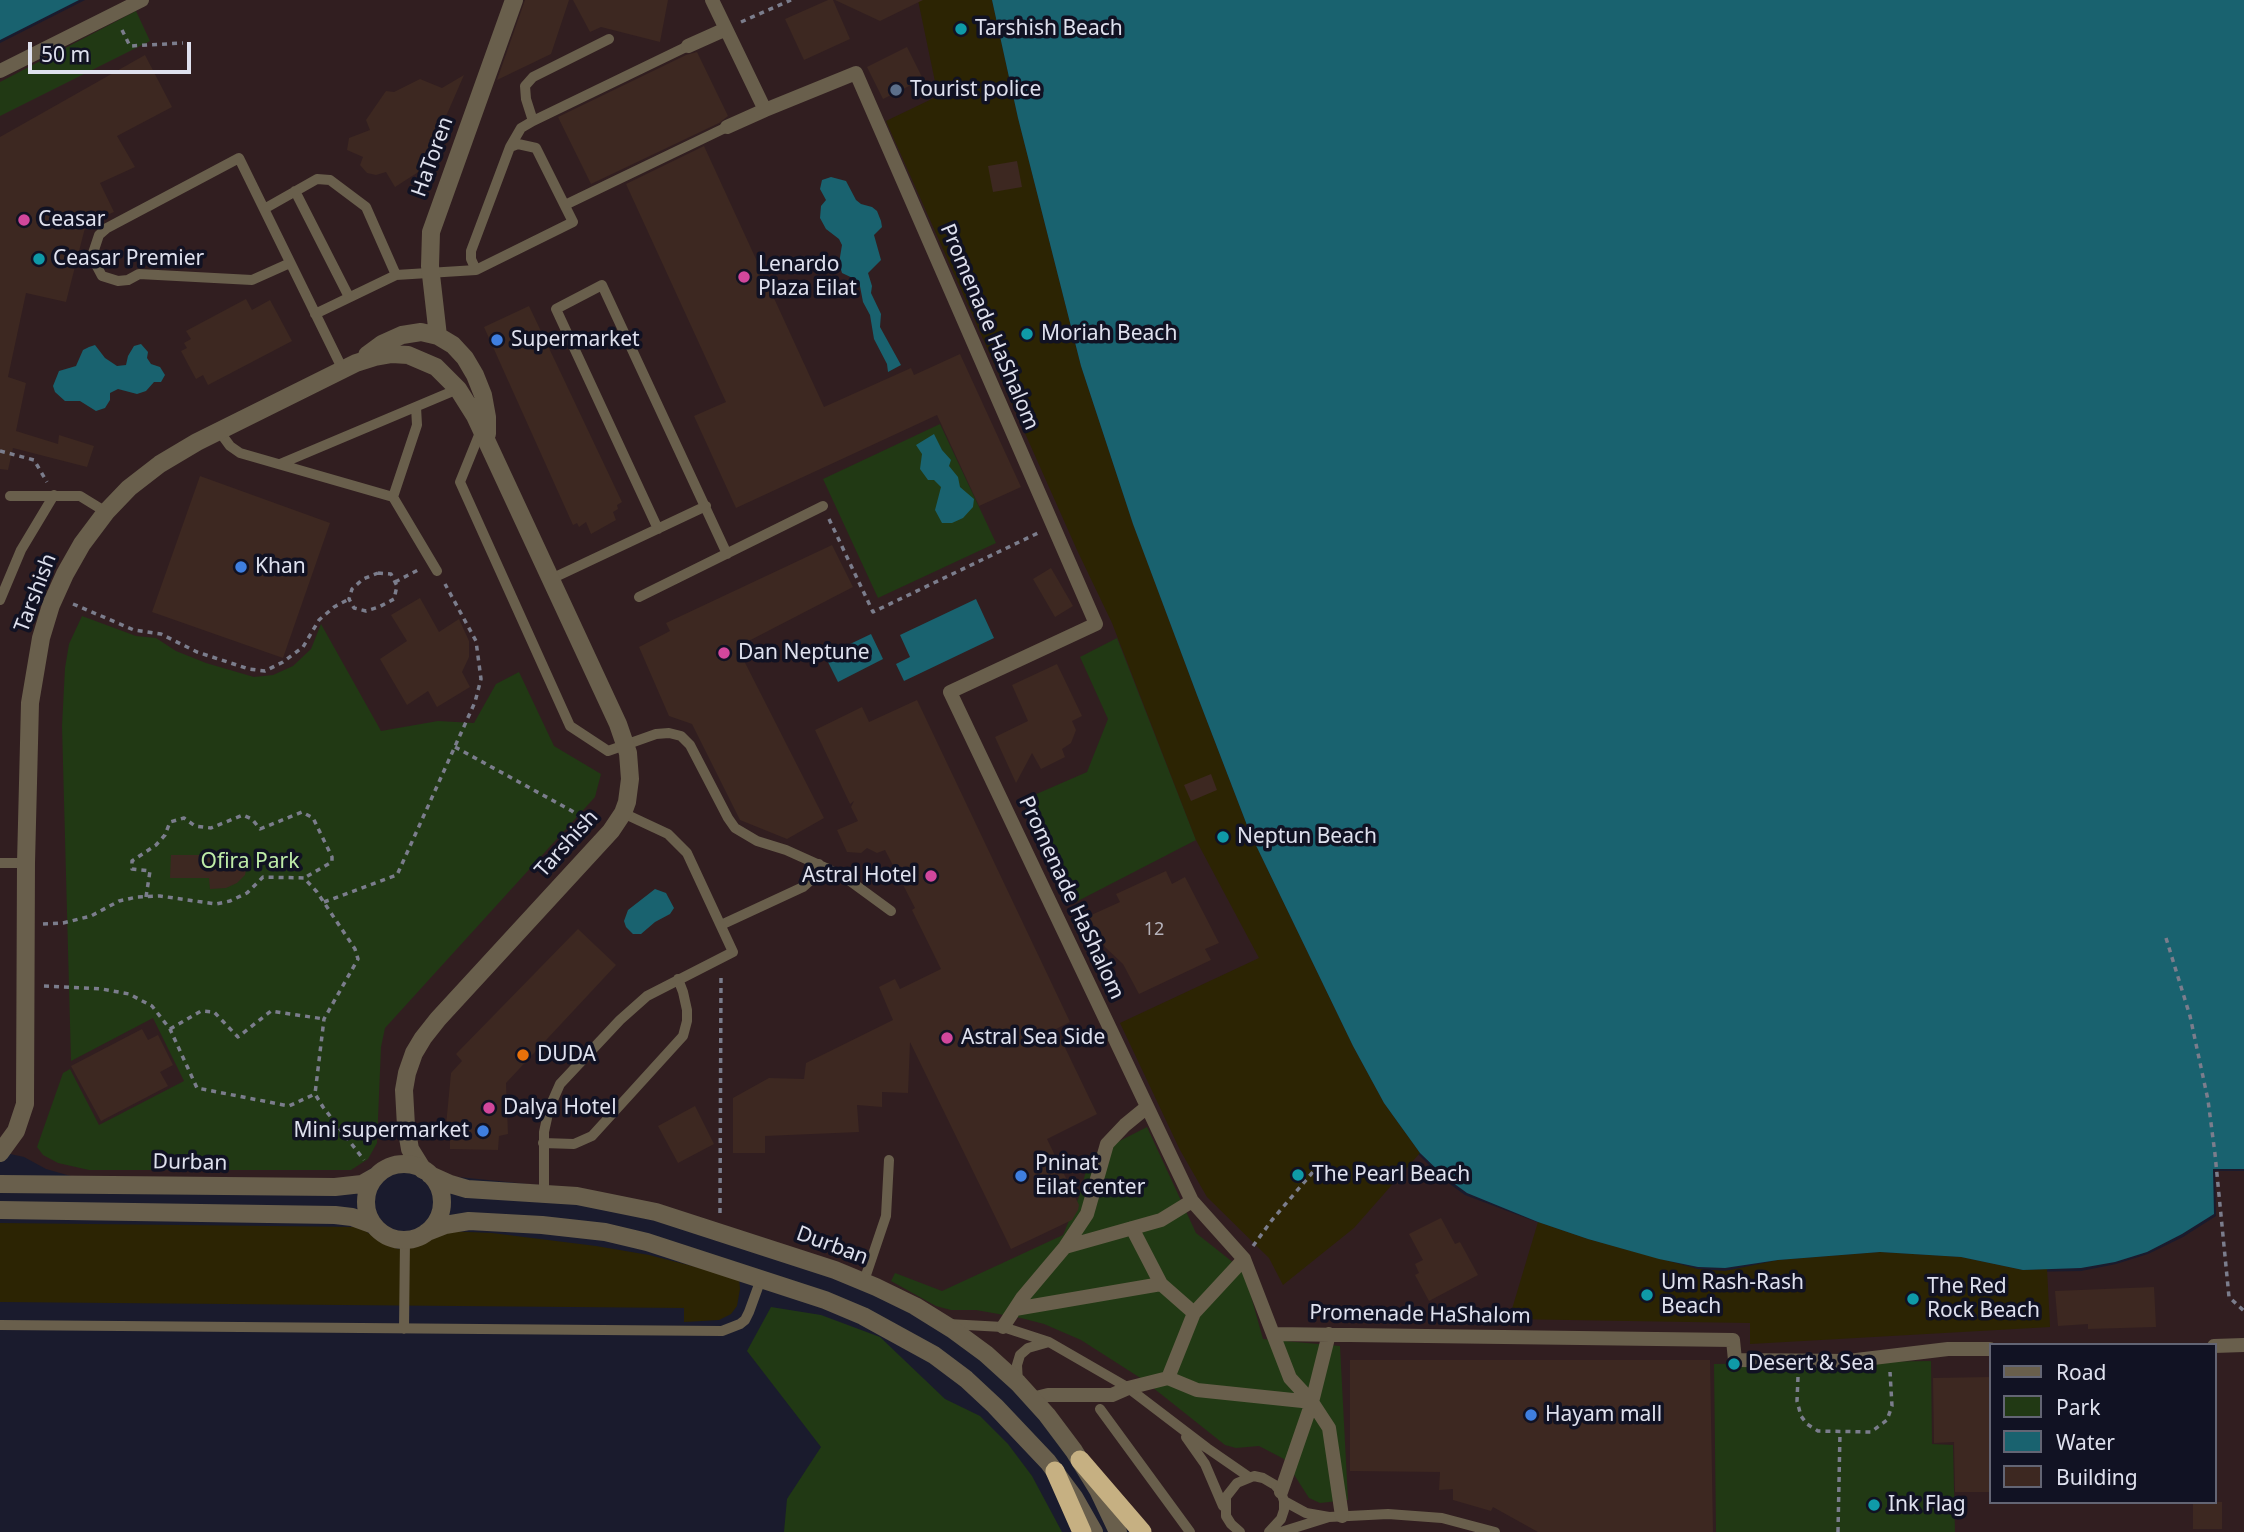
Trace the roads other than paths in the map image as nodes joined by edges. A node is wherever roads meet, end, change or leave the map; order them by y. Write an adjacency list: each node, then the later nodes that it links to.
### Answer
1 (142, 0): 7 (street)
2 (513, 0): 17 (street, HaToren)
3 (712, 0): 4 (street)
4 (726, 29): 6 (street); 8 (street)
5 (609, 39): 9 (lane)
6 (688, 46): 9 (lane)
7 (0, 71)
8 (765, 110): 10 (street); 48 (street, Promenade HaShalom)
9 (533, 121): 11 (lane)
10 (727, 127): 13 (lane)
11 (510, 146): 13 (lane); 16 (lane)
12 (295, 191): 14 (lane); 18 (lane); 19 (lane)
13 (565, 205): 16 (lane)
14 (264, 209): 15 (lane); 15 (lane)
15 (290, 263): 20 (lane)
16 (476, 270): 17 (lane)
17 (431, 273): 18 (lane); 21 (street, HaToren)
18 (396, 275): 19 (lane)
19 (349, 297): 20 (lane)
20 (315, 314): 22 (lane)
21 (438, 336): 22 (street, Tarshish); 26 (street, Tarshish)
22 (349, 366): 23 (street, Tarshish); 25 (street, Tarshish)
23 (458, 389): 24 (lane); 26 (street, Tarshish)
24 (416, 407): 27 (lane); 30 (lane)
25 (219, 431): 27 (lane); 33 (street, Tarshish)
26 (484, 435): 37 (street, Tarshish); 40 (lane)
27 (279, 464): 30 (lane)
28 (54, 495): 29 (lane); 33 (lane); 39 (lane)
29 (10, 496)
30 (393, 497): 36 (lane)
31 (706, 506): 34 (lane); 34 (lane); 35 (lane)
32 (822, 506): 35 (lane)
33 (106, 512): 43 (street, Tarshish)
34 (658, 529): 37 (lane)
35 (727, 554): 38 (lane)
36 (434, 566)
37 (551, 579): 40 (street, Tarshish)
38 (639, 597)
39 (0, 600)
40 (625, 746): 41 (street, Tarshish); 44 (lane)
41 (623, 813): 46 (lane); 52 (street, Tarshish)
42 (0, 863): 43 (lane)
43 (26, 863): 50 (street, Tarshish)
44 (819, 864): 45 (lane); 46 (lane)
45 (891, 911)
46 (721, 925): 47 (lane)
47 (678, 979): 49 (lane); 49 (lane)
48 (1147, 1107): 56 (street, Promenade HaShalom); 62 (street)
49 (543, 1143): 55 (lane)
50 (0, 1153)
51 (889, 1160): 65 (lane)
52 (426, 1172): 53 (street); 55 (street, Durban); 60 (street)
53 (376, 1176): 54 (street, Durban); 58 (street)
54 (0, 1184)
55 (544, 1194): 65 (street, Durban)
56 (1192, 1201): 59 (street); 63 (street, Promenade HaShalom)
57 (0, 1210): 58 (street)
58 (374, 1225): 61 (street)
59 (1132, 1228): 62 (street); 66 (street)
60 (427, 1232): 61 (street); 64 (street)
61 (405, 1240): 72 (lane)
62 (1065, 1247): 67 (street)
63 (1244, 1259): 68 (street); 73 (street, Promenade HaShalom)
64 (761, 1279): 72 (lane); 87 (street)
65 (864, 1281): 69 (street, Durban)
66 (1161, 1284): 67 (street); 68 (street)
67 (1015, 1309): 71 (street)
68 (1194, 1313): 79 (street)
69 (943, 1324): 71 (lane); 80 (street, Durban)
70 (0, 1325): 72 (lane)
71 (1003, 1327): 75 (lane)
72 (404, 1329)
73 (1273, 1334): 74 (street, Promenade HaShalom); 83 (street)
74 (1329, 1334): 78 (street, Promenade HaShalom); 83 (street)
75 (1049, 1342): 80 (lane); 81 (lane)
76 (2244, 1345): 77 (street)
77 (2216, 1346)
78 (1988, 1349)
79 (1168, 1378): 81 (street); 83 (street)
80 (1018, 1383): 82 (street, Durban)
81 (1128, 1388): 82 (street); 85 (lane)
82 (1032, 1399): 86 (street, Durban)
83 (1312, 1402): 89 (street); 91 (street)
84 (1100, 1409): 97 (lane)
85 (1166, 1416): 88 (lane); 90 (lane)
86 (1080, 1461): 95 (street, Durban); 96 (highway)
87 (1055, 1471): 93 (highway); 94 (street)
88 (1249, 1477): 89 (lane); 90 (lane)
89 (1282, 1497): 91 (lane); 98 (lane)
90 (1226, 1516): 92 (lane)
91 (1336, 1517): 99 (lane); 100 (lane)
92 (1238, 1531)
93 (1082, 1532)
94 (1094, 1532)
95 (1118, 1532)
96 (1142, 1532)
97 (1190, 1532)
98 (1269, 1532)
99 (1281, 1532)
100 (1494, 1532)

